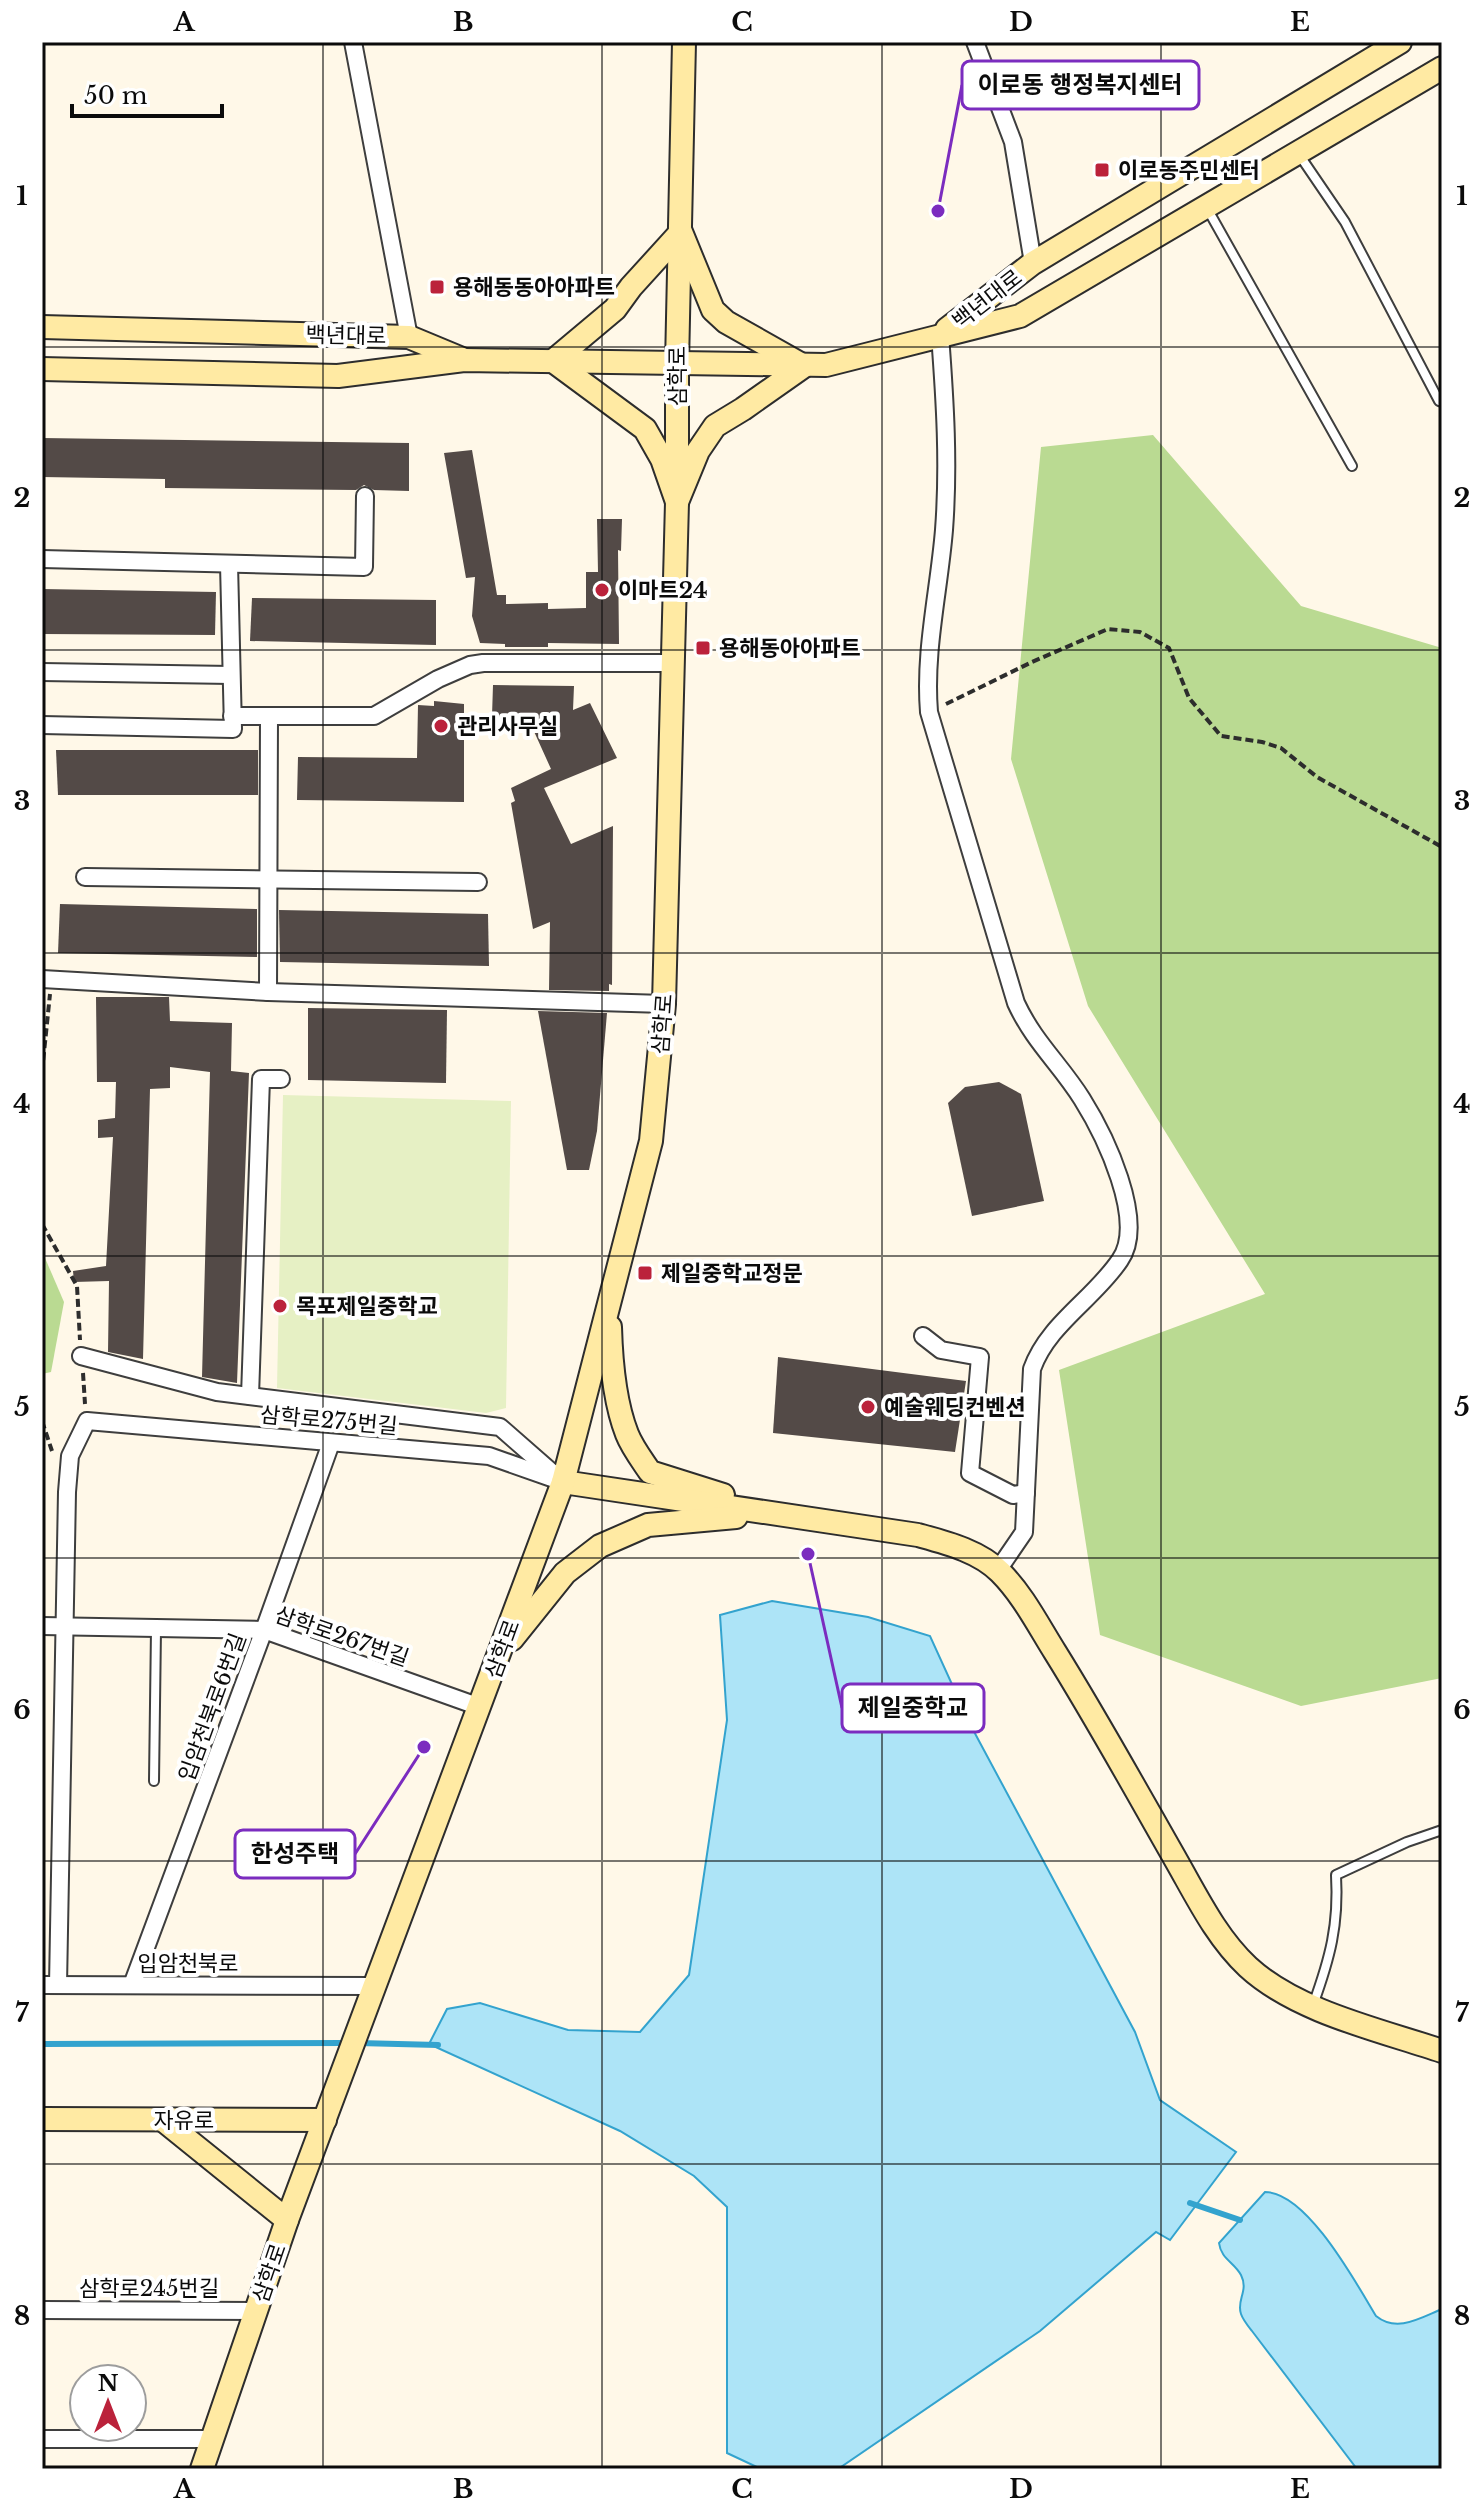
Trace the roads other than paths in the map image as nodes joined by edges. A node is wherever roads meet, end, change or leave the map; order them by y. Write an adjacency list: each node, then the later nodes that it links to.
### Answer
1 (353, 42): 12 (street)
2 (684, 42): 8 (street, 삼학로)
3 (975, 42): 9 (street)
4 (1400, 42): 9 (street, 백년대로)
5 (1442, 68): 6 (street, 백년대로)
6 (1298, 152): 7 (street, 백년대로); 18 (lane)
7 (1206, 206): 11 (street, 백년대로); 19 (lane)
8 (681, 232): 14 (street); 15 (street, 삼학로); 16 (street)
9 (1033, 263): 11 (street, 백년대로)
10 (42, 327): 12 (street, 백년대로)
11 (940, 335): 16 (street); 43 (street)
12 (409, 337): 13 (street, 백년대로)
13 (464, 360): 14 (street); 17 (street, 백년대로)
14 (553, 361): 15 (street); 21 (street)
15 (677, 364): 16 (street); 21 (street, 삼학로)
16 (804, 366): 21 (street)
17 (42, 369)
18 (1442, 402)
19 (1352, 466)
20 (365, 496): 23 (street)
21 (677, 502): 24 (street, 삼학로)
22 (42, 559): 23 (street)
23 (229, 564): 26 (street)
24 (673, 663): 28 (street); 35 (street, 삼학로)
25 (42, 672): 26 (street)
26 (231, 675): 27 (street)
27 (232, 716): 28 (street); 29 (street)
28 (269, 717): 31 (street)
29 (42, 725)
30 (85, 877): 31 (street)
31 (269, 880): 32 (street); 34 (street)
32 (478, 882)
33 (47, 980): 34 (street)
34 (268, 992): 35 (street)
35 (664, 1004): 37 (street, 삼학로)
36 (281, 1079): 40 (street)
37 (610, 1301): 42 (street, 삼학로); 44 (street)
38 (923, 1336): 43 (street)
39 (81, 1356): 40 (street)
40 (250, 1396): 42 (street)
41 (331, 1443): 42 (street, 삼학로275번길); 47 (street, 삼학로275번길); 49 (street, 입암천북로6번길)
42 (563, 1482): 44 (street); 50 (street, 삼학로)
43 (1026, 1493): 45 (street)
44 (781, 1514): 45 (street); 50 (street)
45 (998, 1570): 57 (street)
46 (42, 1626): 47 (street, 삼학로267번길)
47 (64, 1626): 48 (street, 삼학로267번길); 54 (street)
48 (156, 1628): 49 (street, 삼학로267번길); 52 (lane)
49 (264, 1630): 51 (street, 삼학로267번길); 55 (street, 입암천북로6번길)
50 (501, 1652): 51 (street, 삼학로)
51 (480, 1707): 56 (street, 삼학로)
52 (154, 1781)
53 (1442, 1830): 57 (lane)
54 (50, 1985): 55 (street, 입암천북로)
55 (132, 1985): 56 (street, 입암천북로)
56 (375, 1986): 61 (street, 삼학로)
57 (1313, 2006): 58 (street)
58 (1442, 2051)
59 (42, 2119): 60 (street, 자유로)
60 (163, 2120): 61 (street, 자유로); 62 (street)
61 (325, 2120): 62 (street, 삼학로)
62 (287, 2220): 64 (street, 삼학로)
63 (42, 2310): 64 (street, 삼학로245번길)
64 (256, 2311): 66 (street, 삼학로)
65 (42, 2439): 66 (street)
66 (212, 2439): 67 (street, 삼학로)
67 (202, 2469)

